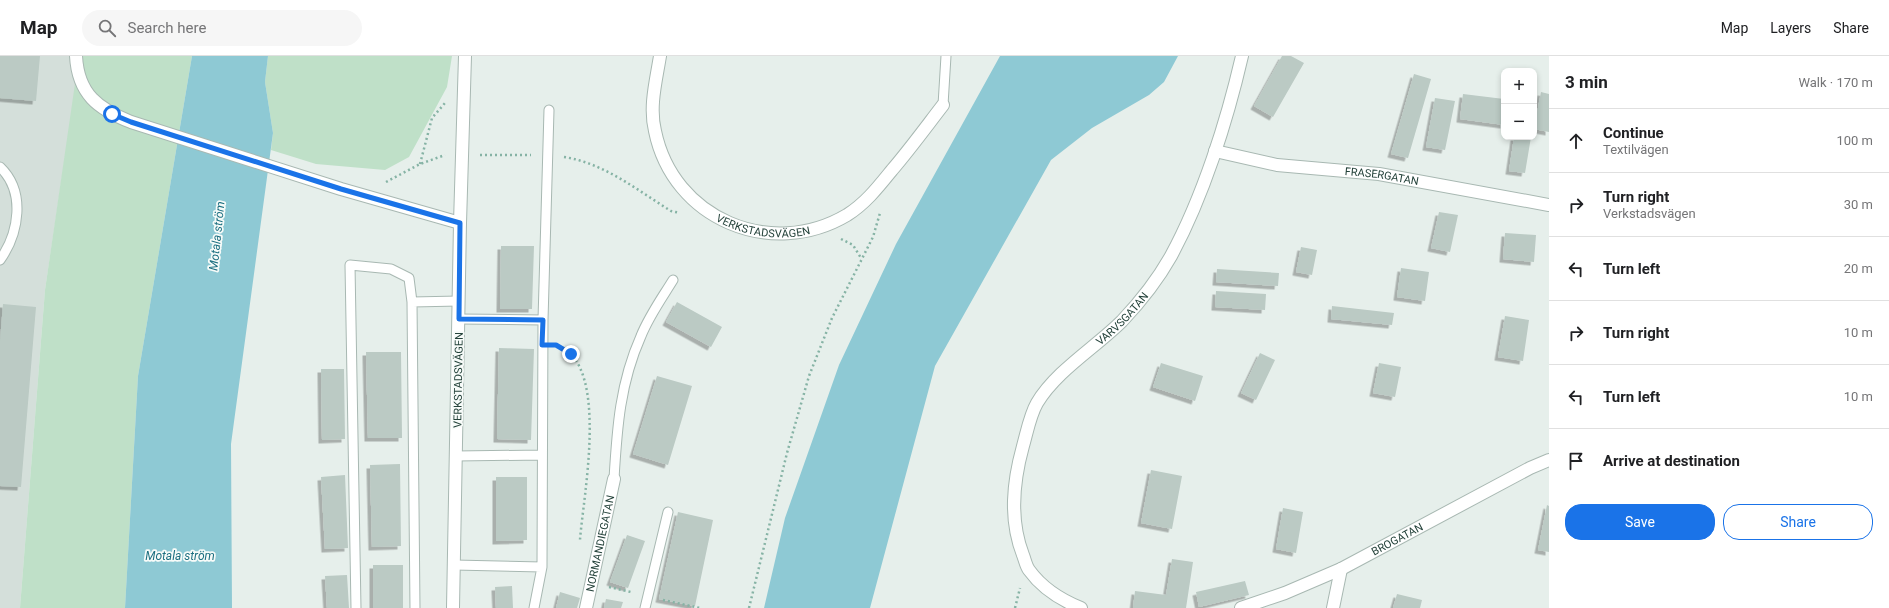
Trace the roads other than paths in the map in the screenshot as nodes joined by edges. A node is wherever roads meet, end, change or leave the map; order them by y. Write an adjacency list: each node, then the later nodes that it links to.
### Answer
1 (76, 56): 11 (street)
2 (465, 56): 11 (street, VERKSTADSVÄGEN)
3 (660, 56): 6 (street, VERKSTADSVÄGEN)
4 (946, 56): 6 (lane)
5 (1242, 56): 8 (street, VARVSGATAN)
6 (943, 105)
7 (549, 110): 17 (lane)
8 (1215, 151): 10 (street, FRASERGATAN); 32 (street, VARVSGATAN)
9 (0, 167): 12 (lane)
10 (1549, 205)
11 (460, 223): 14 (street, VERKSTADSVÄGEN)
12 (0, 260)
13 (673, 280): 21 (lane)
14 (459, 301): 15 (lane); 16 (street, VERKSTADSVÄGEN)
15 (412, 302): 26 (lane); 27 (lane)
16 (459, 319): 17 (lane); 19 (street, VERKSTADSVÄGEN)
17 (543, 320): 18 (lane)
18 (542, 455): 19 (lane); 24 (lane)
19 (456, 456): 23 (street, VERKSTADSVÄGEN)
20 (1549, 460): 25 (street, BROGATAN)
21 (614, 479): 30 (street, NORMANDIEGATAN)
22 (668, 512): 31 (lane)
23 (454, 565): 24 (lane); 28 (street, VERKSTADSVÄGEN)
24 (542, 567): 29 (lane)
25 (1341, 569): 33 (street, BROGATAN); 34 (street)
26 (356, 608)
27 (415, 608)
28 (453, 608)
29 (534, 608)
30 (586, 608)
31 (645, 608)
32 (1081, 608)
33 (1241, 608)
34 (1333, 608)

